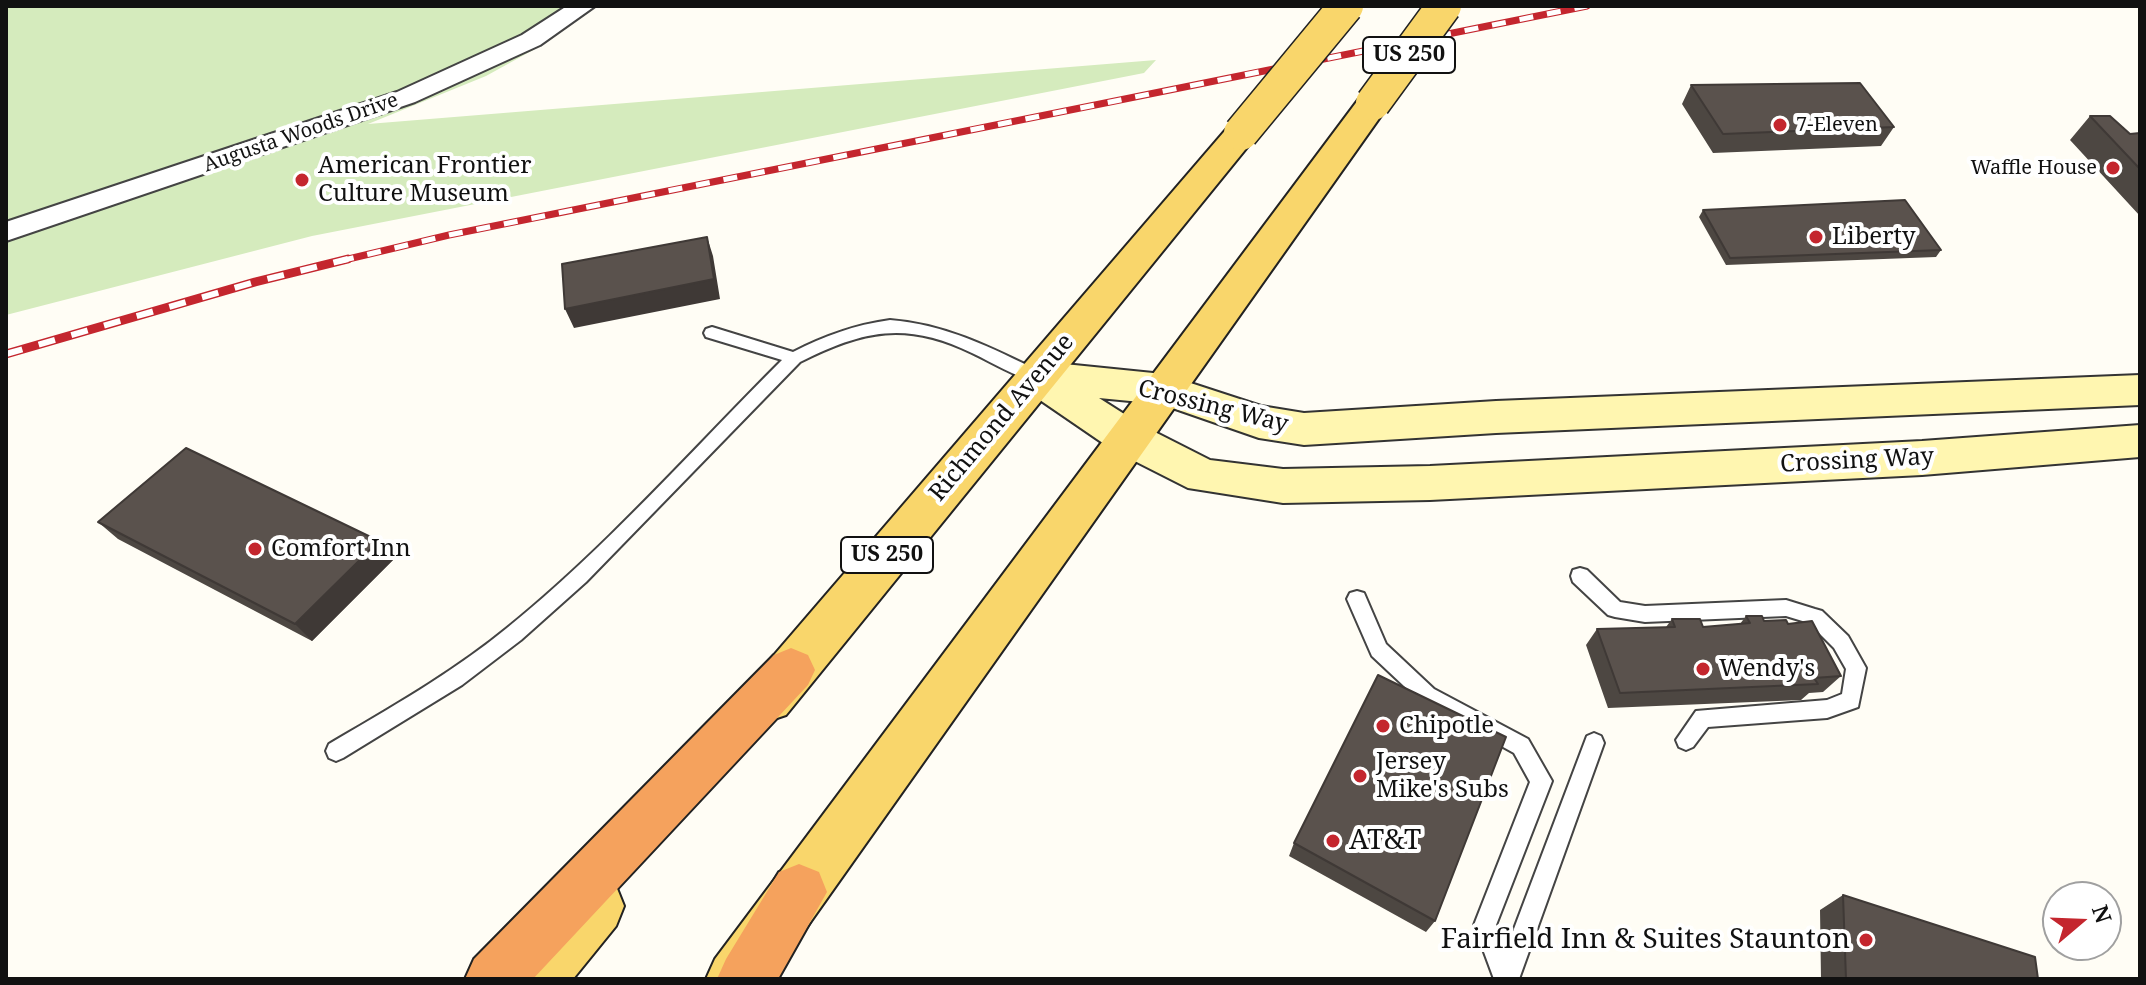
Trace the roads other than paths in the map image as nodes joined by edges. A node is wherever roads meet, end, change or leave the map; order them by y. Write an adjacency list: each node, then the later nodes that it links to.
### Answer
1 (583, 6): 4 (street, Augusta Woods Drive)
2 (1346, 6): 7 (main road, Richmond Avenue / US 250, bridge)
3 (1444, 6): 8 (main road, US 250, bridge)
4 (6, 232)
5 (712, 333): 6 (lane)
6 (794, 358): 7 (lane); 21 (lane)
7 (1035, 376): 8 (street, Crossing Way); 12 (street, Crossing Way); 18 (main road, Richmond Avenue / US 250)
8 (1163, 389): 11 (street, Crossing Way); 12 (main road, US 250)
9 (2140, 390): 10 (street, Crossing Way)
10 (2054, 394): 11 (street, Crossing Way); 14 (street)
11 (1883, 401): 15 (street)
12 (1128, 438): 15 (street, Crossing Way); 22 (main road, US 250)
13 (2140, 441): 14 (street, Crossing Way)
14 (1922, 458): 15 (street, Crossing Way)
15 (1568, 476)
16 (1580, 576): 19 (lane)
17 (1357, 599): 27 (lane)
18 (791, 670): 23 (highway); 24 (main road, Richmond Avenue / US 250)
19 (1686, 740)
20 (1594, 743): 27 (lane)
21 (336, 751)
22 (799, 892): 25 (main road, US 250); 26 (highway)
23 (494, 979)
24 (536, 979)
25 (735, 979)
26 (746, 979)
27 (1507, 979)

